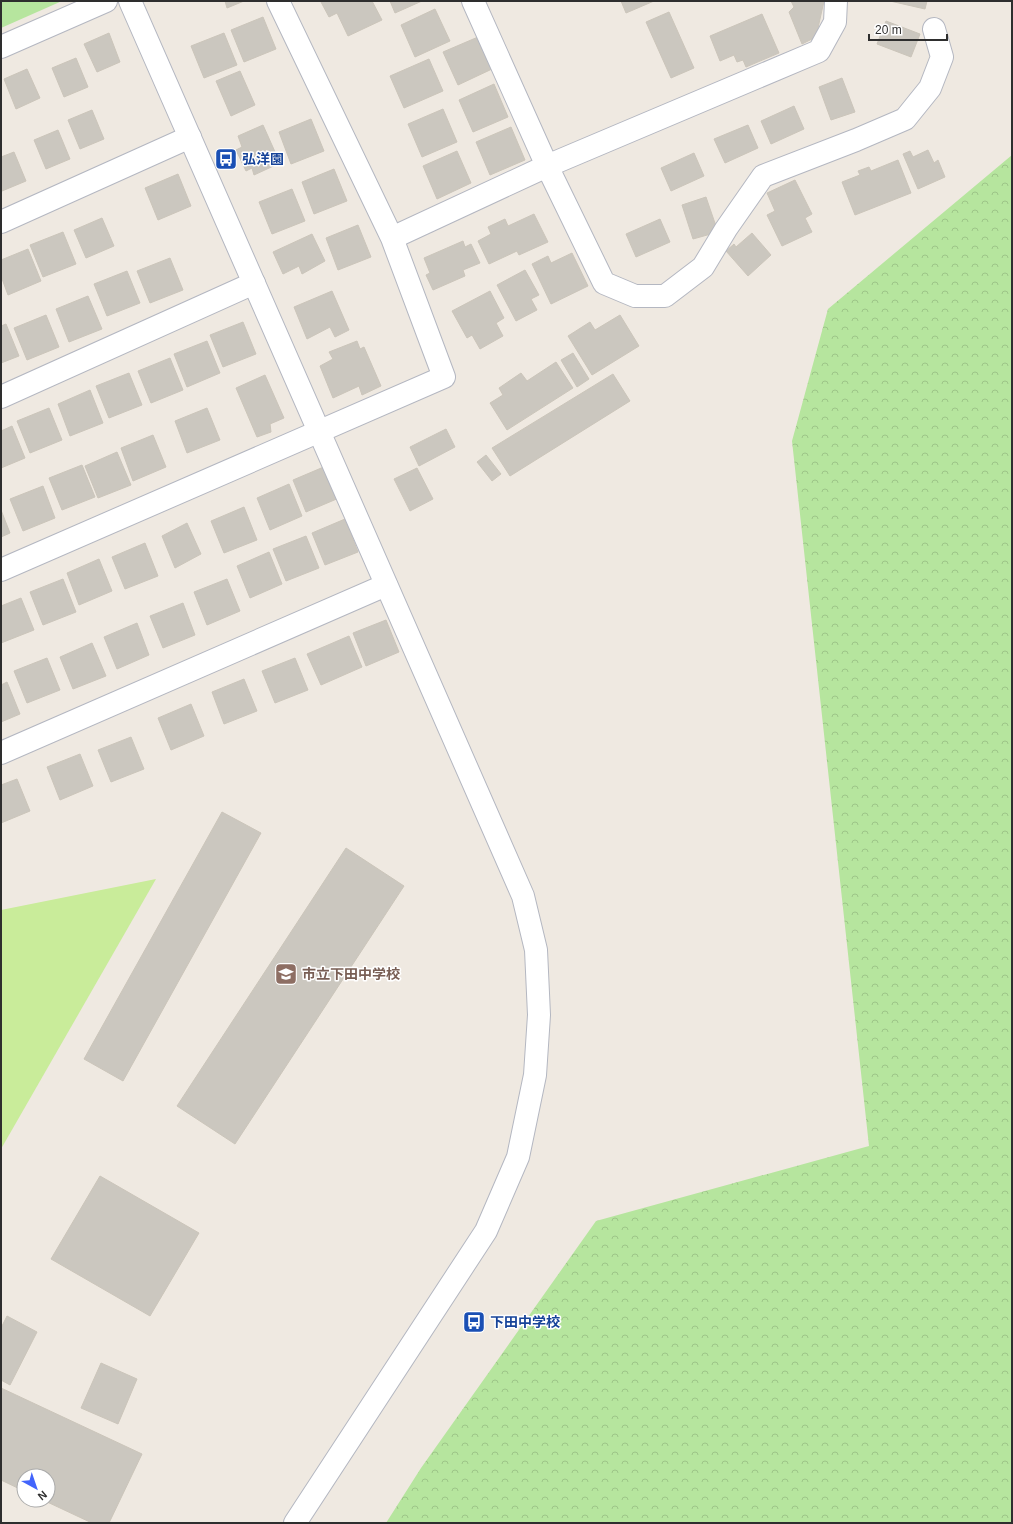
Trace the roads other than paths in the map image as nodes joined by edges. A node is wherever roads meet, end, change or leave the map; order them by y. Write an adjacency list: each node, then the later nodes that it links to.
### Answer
1 (106, 1): 7 (street)
2 (130, 1): 8 (street)
3 (278, 1): 11 (street)
4 (473, 1): 9 (street)
5 (836, 1): 9 (street)
6 (934, 29): 9 (street)
7 (1, 47)
8 (190, 137): 10 (street); 12 (street)
9 (547, 166): 11 (street)
10 (1, 222)
11 (392, 238): 14 (street)
12 (254, 283): 13 (street); 14 (street)
13 (1, 396)
14 (320, 432): 15 (street); 16 (street)
15 (1, 570)
16 (386, 585): 17 (street); 18 (street)
17 (1, 753)
18 (295, 1523)

